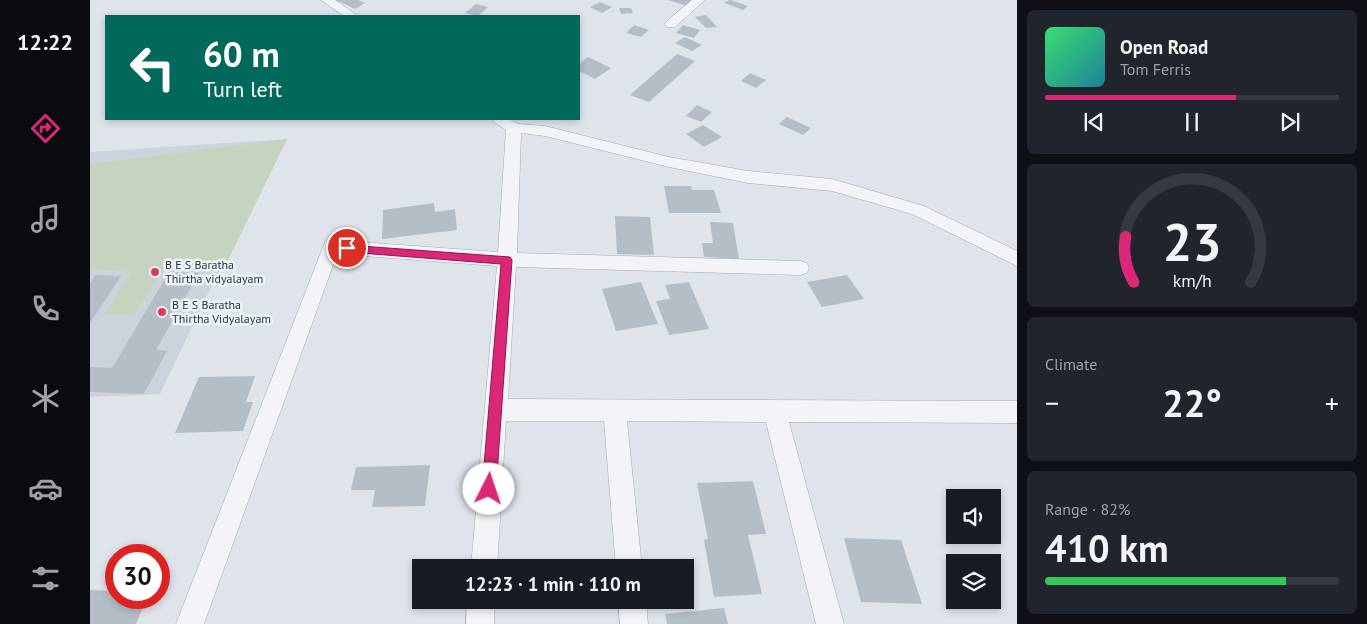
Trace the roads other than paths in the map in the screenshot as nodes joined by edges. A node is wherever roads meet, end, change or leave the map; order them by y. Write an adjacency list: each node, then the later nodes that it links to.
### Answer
1 (327, 0): 3 (street)
2 (699, 0): 4 (street)
3 (350, 15)
4 (671, 24)
5 (507, 123): 6 (street); 7 (street)
6 (1017, 259)
7 (506, 260): 8 (street); 9 (street); 17 (street)
8 (800, 268)
9 (495, 410): 10 (street); 13 (street)
10 (614, 410): 11 (street); 14 (street)
11 (775, 411): 12 (street); 20 (street)
12 (1017, 412)
13 (485, 559)
14 (628, 559)
15 (481, 609): 18 (street)
16 (633, 609): 19 (street)
17 (190, 624)
18 (480, 624)
19 (634, 624)
20 (830, 624)

